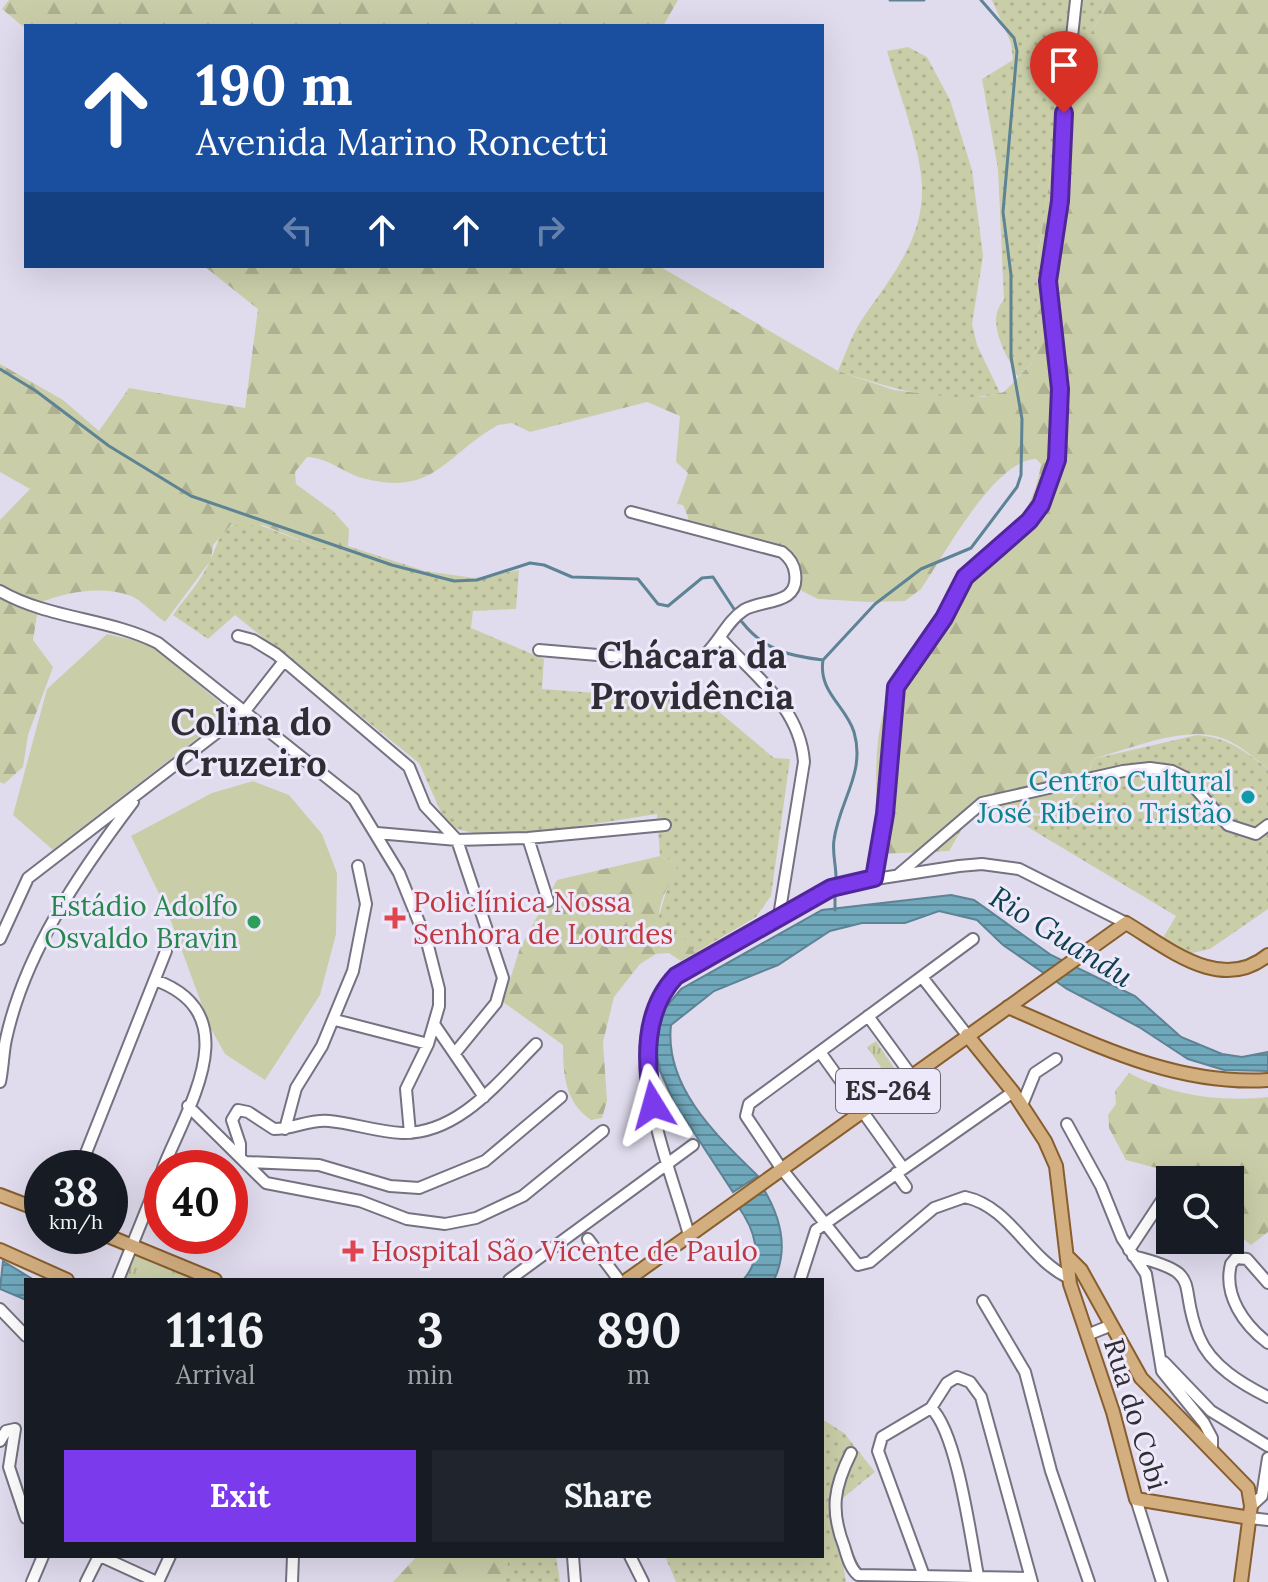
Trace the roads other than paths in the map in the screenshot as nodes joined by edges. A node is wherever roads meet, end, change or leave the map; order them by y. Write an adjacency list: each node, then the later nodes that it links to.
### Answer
1 (1076, 0): 17 (street)
2 (631, 512): 5 (street)
3 (0, 591): 8 (street)
4 (238, 636): 7 (street)
5 (721, 639): 6 (street); 19 (street)
6 (539, 650)
7 (284, 661): 8 (street); 14 (street)
8 (245, 711): 9 (street); 12 (street)
9 (141, 791): 21 (street); 39 (street)
10 (665, 825): 13 (street)
11 (1268, 825): 16 (street)
12 (377, 833): 14 (street); 30 (street)
13 (528, 838): 14 (street); 18 (street)
14 (457, 840): 35 (street)
15 (358, 866): 29 (street)
16 (897, 876): 17 (street); 20 (street)
17 (874, 878): 19 (street)
18 (548, 901)
19 (779, 916): 56 (street)
20 (1126, 923): 24 (main road); 27 (main road, ES-264)
21 (0, 939)
22 (973, 939): 25 (street)
23 (166, 951): 26 (street)
24 (1268, 955)
25 (922, 977): 28 (street); 31 (street)
26 (155, 980): 44 (street); 51 (street)
27 (1008, 1007): 31 (main road, ES-264); 38 (main road)
28 (868, 1016): 34 (street); 37 (street)
29 (335, 1020): 32 (street); 47 (street)
30 (434, 1024): 32 (street); 35 (street)
31 (967, 1035): 37 (main road, ES-264); 40 (main road, Rua do Cobi)
32 (428, 1044): 49 (street)
33 (536, 1044): 41 (street)
34 (820, 1052): 45 (street); 59 (street)
35 (455, 1053): 41 (street)
36 (1056, 1059): 43 (street)
37 (911, 1075): 45 (main road, ES-264)
38 (1268, 1080)
39 (0, 1082)
40 (1013, 1092): 43 (main road, Rua do Cobi); 58 (street)
41 (484, 1097): 49 (street)
42 (561, 1097): 55 (street)
43 (1022, 1105): 72 (main road, Rua do Cobi)
44 (188, 1106): 52 (street); 53 (street)
45 (861, 1110): 58 (street); 59 (main road, ES-264)
46 (1067, 1124): 71 (street)
47 (285, 1129): 49 (street); 54 (street)
48 (603, 1131): 57 (street)
49 (410, 1133)
50 (693, 1145): 56 (street)
51 (87, 1150)
52 (171, 1150)
53 (233, 1150)
54 (241, 1150)
55 (248, 1159)
56 (667, 1163): 66 (street); 76 (street)
57 (248, 1165)
58 (900, 1171): 60 (street); 65 (street)
59 (776, 1172): 65 (street); 66 (main road, ES-264)
60 (906, 1187)
61 (0, 1195): 62 (main road)
62 (24, 1204)
63 (1156, 1211): 71 (street)
64 (144, 1216): 69 (street)
65 (824, 1223): 79 (street); 80 (street)
66 (689, 1235): 78 (main road, ES-264)
67 (588, 1239): 77 (street)
68 (128, 1244): 69 (main road)
69 (132, 1245): 74 (street); 75 (main road)
70 (0, 1250): 73 (main road)
71 (1131, 1253): 88 (street); 89 (street)
72 (1069, 1258): 80 (main road, Rua do Cobi); 84 (main road)
73 (63, 1278)
74 (119, 1278)
75 (210, 1278)
76 (512, 1278)
77 (617, 1278)
78 (630, 1278)
79 (801, 1278)
80 (1069, 1278): 86 (main road, Rua do Cobi)
81 (1268, 1283): 87 (street)
82 (983, 1301): 117 (street)
83 (0, 1309): 85 (street)
84 (1112, 1325): 86 (street); 93 (main road)
85 (24, 1334)
86 (1087, 1335): 96 (main road, Rua do Cobi)
87 (1268, 1343)
88 (1161, 1357): 92 (street); 93 (street)
89 (1268, 1397)
90 (931, 1408): 107 (street); 108 (street); 110 (street)
91 (0, 1441): 97 (street)
92 (1268, 1446)
93 (1212, 1449): 98 (main road)
94 (851, 1453): 109 (street)
95 (1268, 1458): 98 (street)
96 (1136, 1499): 98 (main road); 118 (street, Rua do Cobi)
97 (24, 1512)
98 (1251, 1512): 99 (street); 119 (main road)
99 (1268, 1520)
100 (42, 1558): 111 (street)
101 (99, 1558): 112 (street)
102 (104, 1558): 113 (street)
103 (169, 1558): 113 (street)
104 (293, 1558): 114 (street)
105 (573, 1558): 115 (street)
106 (631, 1558): 116 (street)
107 (924, 1576): 108 (street); 109 (street)
108 (978, 1576): 110 (street)
109 (882, 1580)
110 (1031, 1580)
111 (32, 1582)
112 (86, 1582)
113 (157, 1582)
114 (292, 1582)
115 (575, 1582)
116 (643, 1582)
117 (1089, 1582)
118 (1162, 1582)
119 (1241, 1582)

